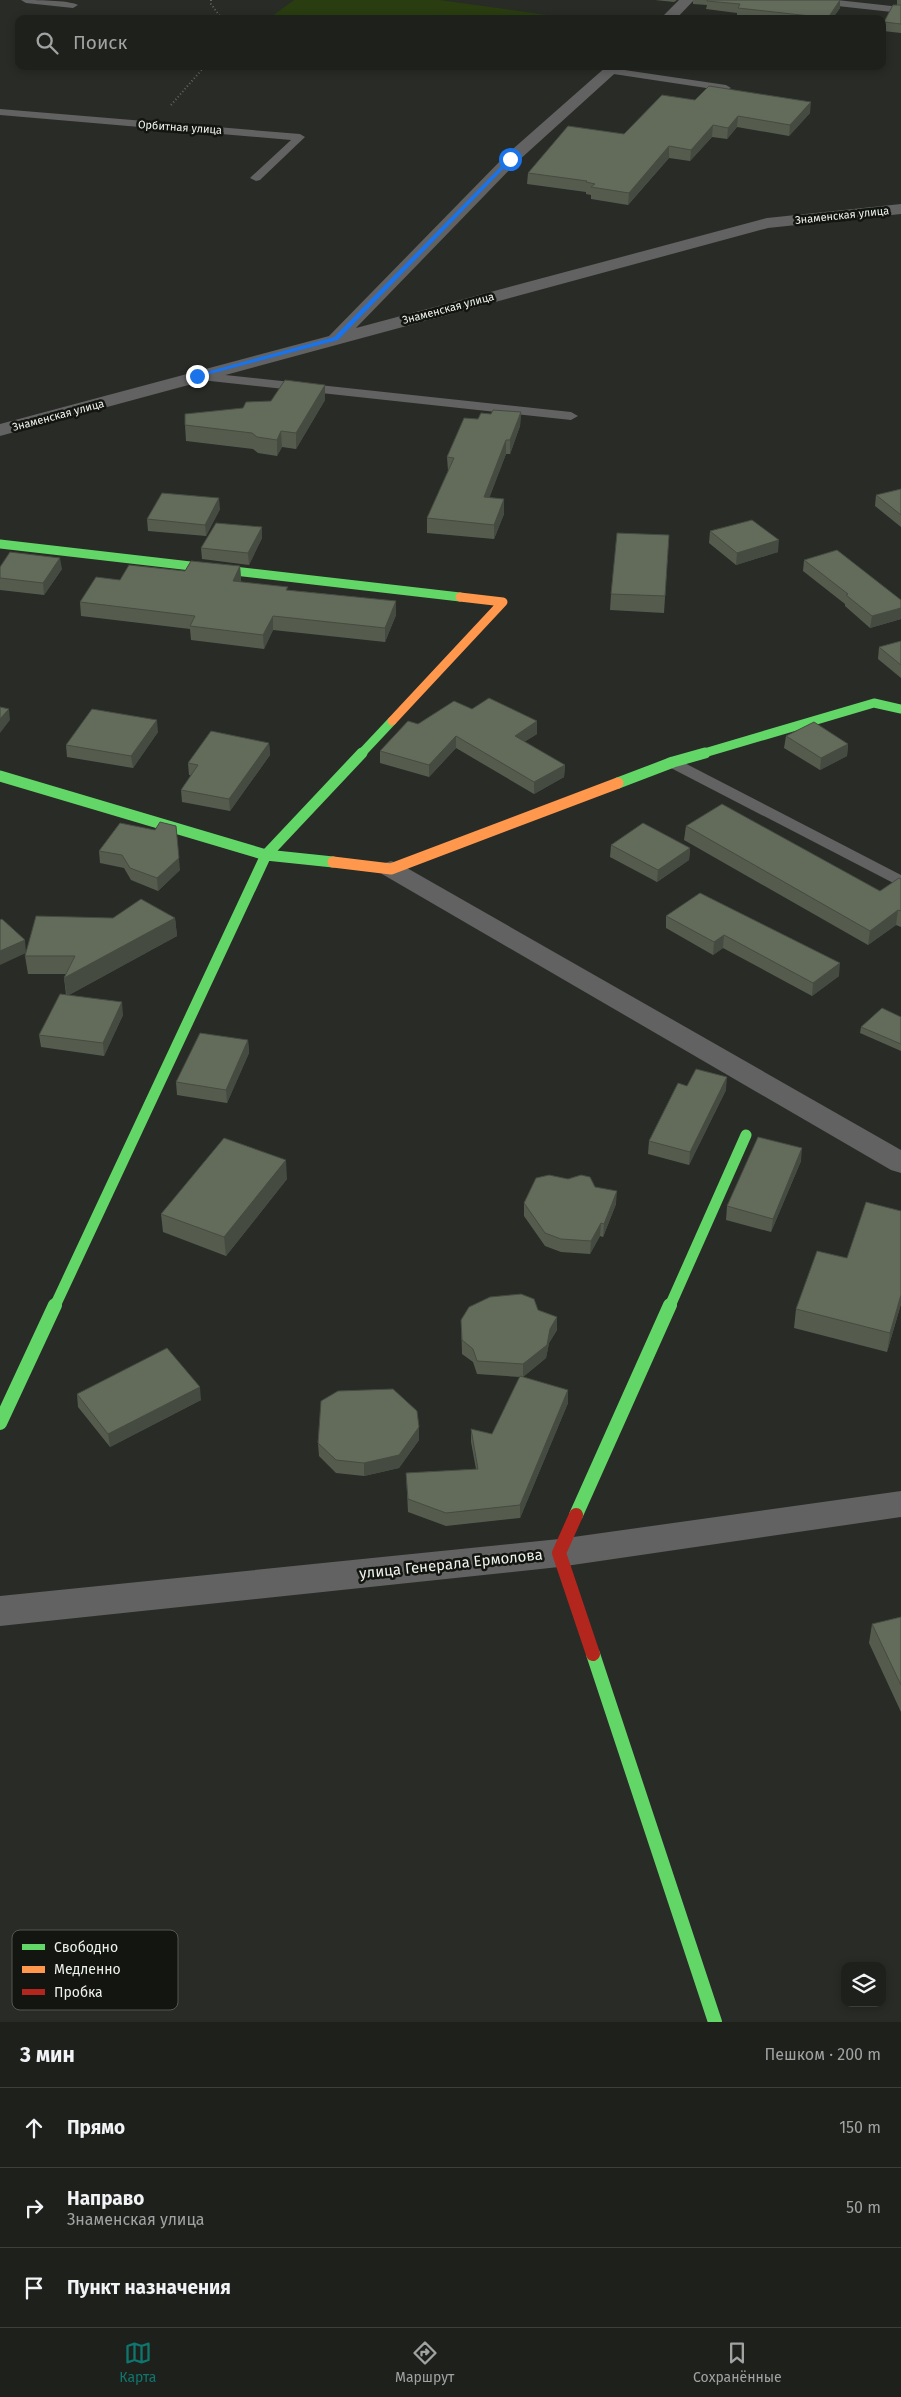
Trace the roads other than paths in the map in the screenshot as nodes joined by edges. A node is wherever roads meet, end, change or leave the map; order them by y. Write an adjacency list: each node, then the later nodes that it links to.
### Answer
1 (26, 0): 4 (lane)
2 (687, 0): 6 (street)
3 (810, 0): 5 (lane)
4 (73, 5)
5 (901, 10)
6 (671, 15)
7 (612, 70): 13 (street)
8 (619, 70): 9 (lane)
9 (726, 88)
10 (0, 112): 11 (lane, Орбитная улица)
11 (256, 178)
12 (901, 209): 13 (street, Знаменская улица)
13 (336, 338): 14 (street, Знаменская улица)
14 (197, 376): 15 (lane); 16 (street, Знаменская улица)
15 (571, 416)
16 (0, 430)
17 (0, 544): 21 (street)
18 (901, 709): 19 (street)
19 (673, 762): 22 (street); 23 (lane)
20 (0, 776): 21 (street)
21 (266, 855): 22 (street); 26 (street)
22 (391, 869): 25 (street)
23 (901, 882)
24 (746, 1136): 28 (street)
25 (901, 1164)
26 (0, 1424)
27 (901, 1504): 28 (street, улица Генерала Ермолова)
28 (559, 1553): 29 (street, улица Генерала Ермолова); 30 (street)
29 (0, 1611)
30 (715, 2022)

